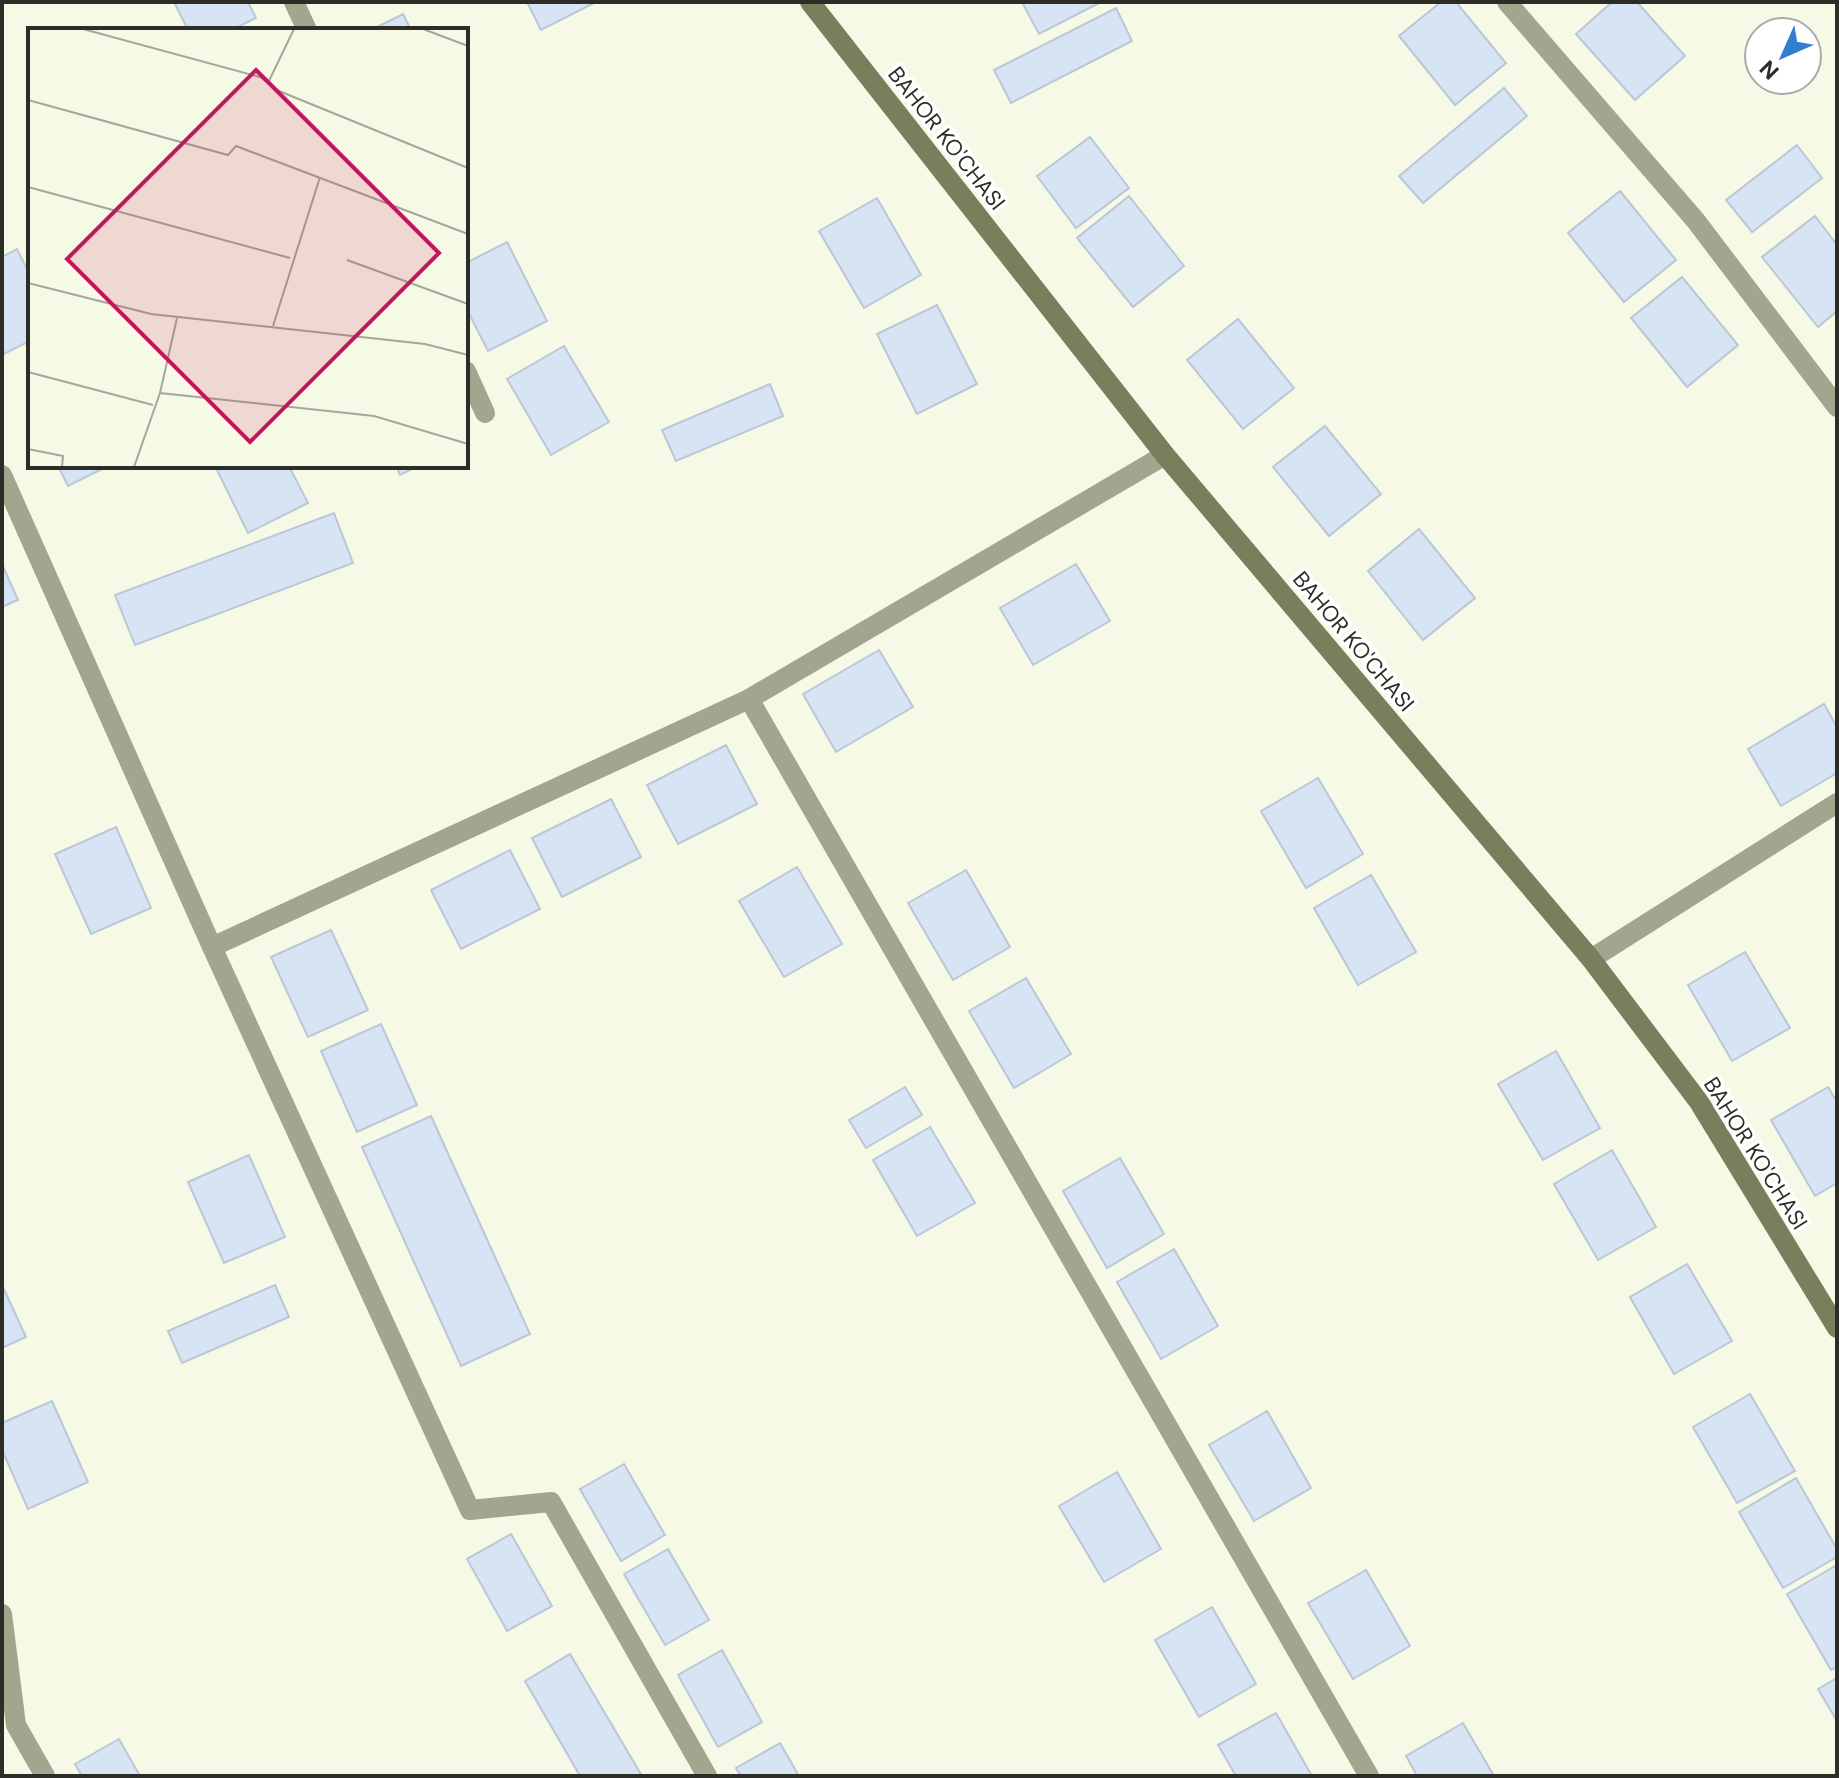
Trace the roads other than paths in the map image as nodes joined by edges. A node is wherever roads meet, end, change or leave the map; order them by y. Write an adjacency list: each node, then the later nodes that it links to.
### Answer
1 (294, 2): 4 (street)
2 (810, 2): 8 (street, BAHOR KO'CHASI)
3 (1507, 2): 6 (street)
4 (306, 28)
5 (468, 375): 7 (street)
6 (1837, 407)
7 (485, 413)
8 (1165, 455): 10 (street); 13 (street, BAHOR KO'CHASI)
9 (2, 475): 12 (street)
10 (749, 699): 12 (street); 19 (street)
11 (1837, 803): 13 (street)
12 (212, 947): 18 (street)
13 (1591, 959): 14 (street, BAHOR KO'CHASI)
14 (1837, 1328)
15 (2, 1614): 16 (street)
16 (5, 1662): 17 (street)
17 (45, 1776)
18 (707, 1776)
19 (1369, 1776)

